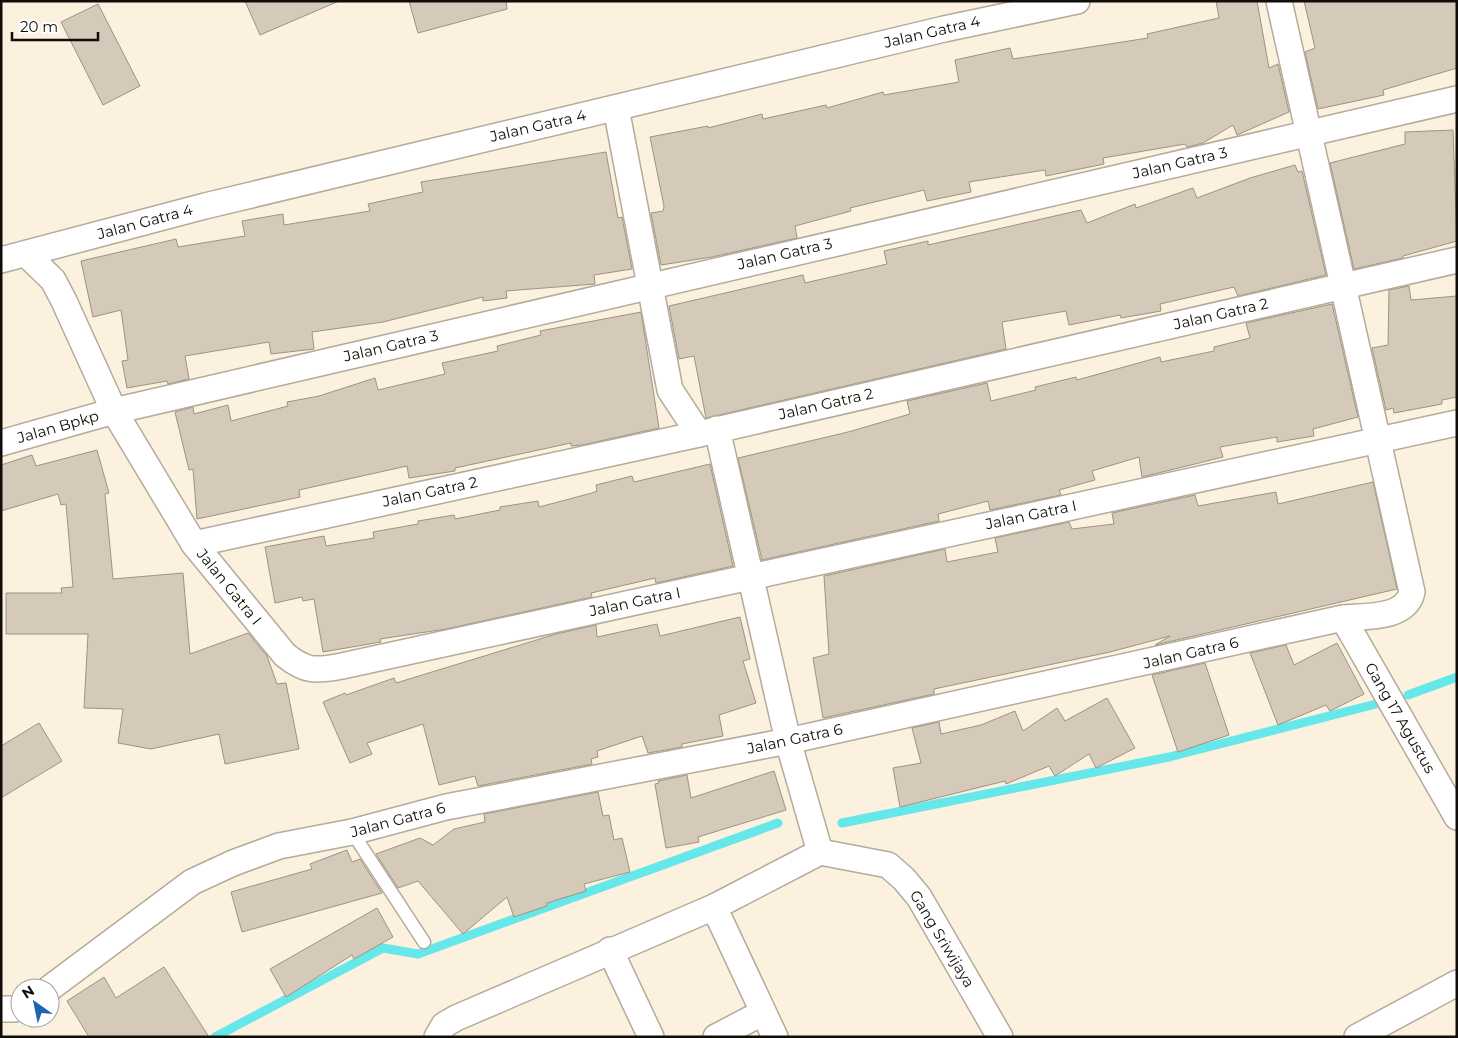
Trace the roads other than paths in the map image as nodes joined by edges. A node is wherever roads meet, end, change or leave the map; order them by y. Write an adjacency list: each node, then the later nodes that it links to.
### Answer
1 (1077, 1): 4 (street, Jalan Gatra 4)
2 (1279, 1): 5 (street, Jalan Gatra 6)
3 (1457, 99): 5 (street, Jalan Gatra 3)
4 (616, 108): 6 (street, Jalan Gatra 4); 9 (street)
5 (1308, 133): 9 (street, Jalan Gatra 3); 10 (street, Jalan Gatra 6)
6 (27, 254): 7 (street, Jalan Gatra 4); 11 (street, Jalan Gatra I)
7 (1, 260)
8 (1457, 260): 10 (street, Jalan Gatra 2)
9 (651, 285): 11 (street, Jalan Gatra 3); 13 (street)
10 (1342, 286): 13 (street, Jalan Gatra 2); 14 (street, Jalan Gatra 6)
11 (114, 411): 15 (street, Jalan Bpkp); 16 (street, Jalan Gatra I)
12 (1457, 423): 14 (street, Jalan Gatra I)
13 (708, 432): 16 (street, Jalan Gatra 2); 17 (street)
14 (1377, 439): 17 (street, Jalan Gatra I); 18 (street, Jalan Gatra 6)
15 (1, 443)
16 (194, 544): 17 (street, Jalan Gatra I)
17 (751, 577): 19 (street)
18 (1343, 618): 19 (street, Jalan Gatra 6); 20 (street, Gang 17 Agustus)
19 (788, 741): 21 (street, Jalan Gatra 6); 22 (street)
20 (1457, 817)
21 (352, 832): 24 (lane); 26 (street, Jalan Gatra 6)
22 (820, 852): 23 (street); 33 (street, Gang Sriwijaya)
23 (714, 907): 25 (street); 28 (street)
24 (424, 942)
25 (610, 950): 29 (street); 30 (street)
26 (60, 981)
27 (1457, 983): 34 (street)
28 (762, 1013): 31 (street); 32 (street)
29 (435, 1036)
30 (651, 1037)
31 (716, 1037)
32 (775, 1037)
33 (1000, 1037)
34 (1357, 1037)

